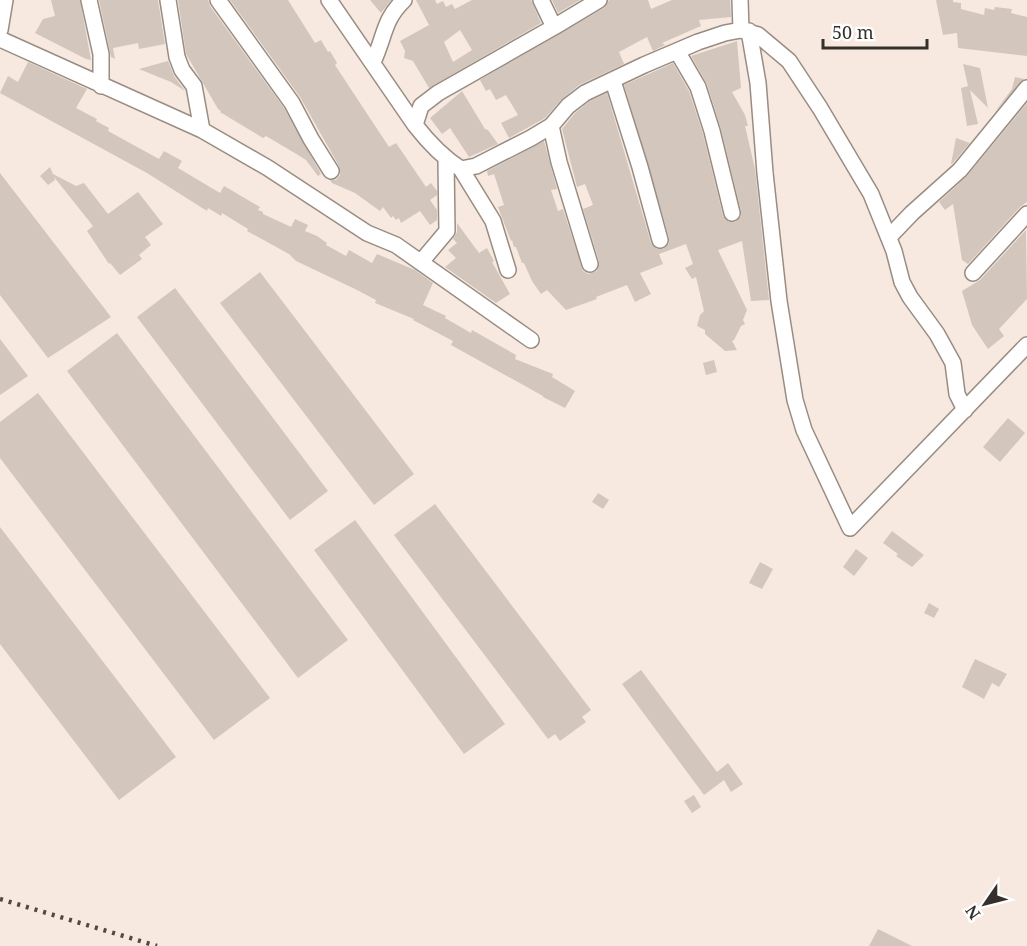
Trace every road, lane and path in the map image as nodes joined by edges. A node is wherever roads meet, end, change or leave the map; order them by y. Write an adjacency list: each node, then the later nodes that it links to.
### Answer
1 (5, 0): 11 (street)
2 (89, 0): 17 (street)
3 (168, 0): 21 (street)
4 (218, 0): 24 (street)
5 (329, 0): 15 (street)
6 (404, 0): 15 (street)
7 (541, 0): 10 (street)
8 (599, 0): 10 (street)
9 (740, 0): 12 (street)
10 (554, 27): 19 (street)
11 (0, 30)
12 (745, 31): 14 (street); 27 (street); 35 (street)
13 (0, 39): 17 (street)
14 (677, 51): 16 (street); 25 (street)
15 (373, 62): 19 (street)
16 (613, 81): 20 (street); 28 (street)
17 (101, 86): 21 (street)
18 (1027, 88): 27 (street)
19 (415, 125): 22 (street)
20 (551, 126): 23 (street); 30 (street)
21 (202, 130): 29 (street)
22 (446, 160): 23 (street); 29 (street)
23 (461, 169): 31 (street)
24 (331, 171)
25 (732, 213)
26 (1027, 214): 32 (street)
27 (889, 237): 35 (street)
28 (660, 240)
29 (421, 262): 33 (street)
30 (590, 264)
31 (508, 270)
32 (973, 273)
33 (531, 339)
34 (1027, 345): 35 (street)
35 (965, 410)

